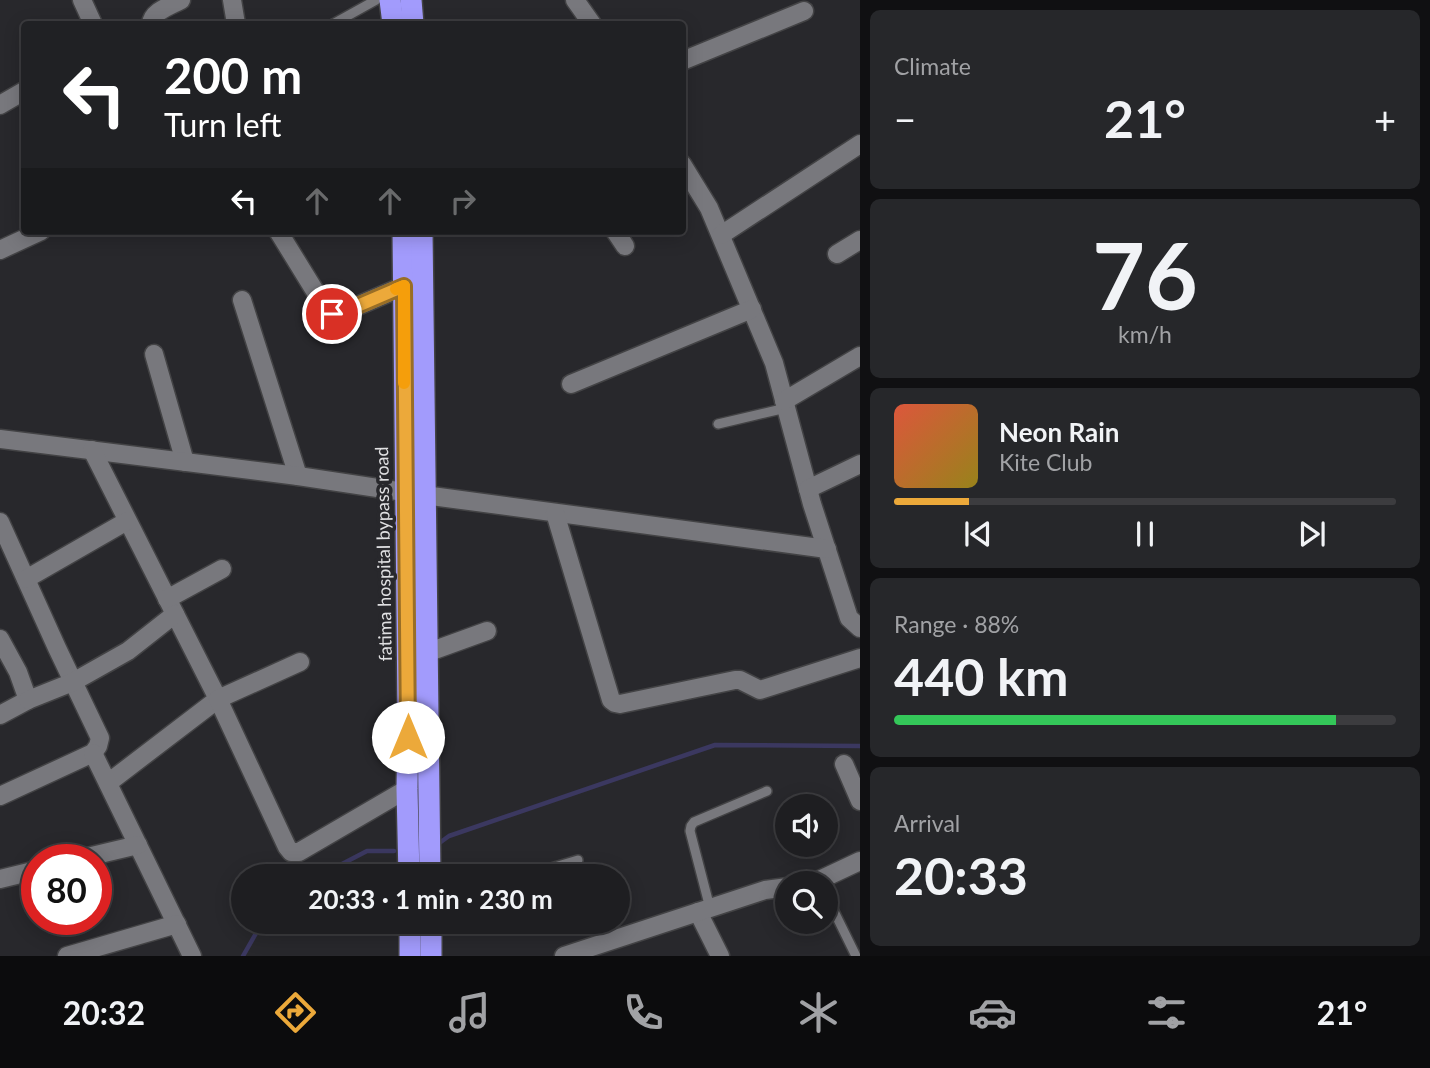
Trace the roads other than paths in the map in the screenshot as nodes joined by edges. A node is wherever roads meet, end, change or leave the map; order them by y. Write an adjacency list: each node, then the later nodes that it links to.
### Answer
1 (82, 0): 9 (street)
2 (181, 0): 10 (street)
3 (232, 0): 11 (street)
4 (376, 0): 12 (lane)
5 (390, 0): 13 (highway)
6 (411, 0): 14 (highway)
7 (575, 0): 15 (street)
8 (804, 11): 16 (street)
9 (92, 21)
10 (151, 21)
11 (236, 21)
12 (338, 21)
13 (393, 21)
14 (413, 21)
15 (590, 21)
16 (686, 59)
17 (21, 93): 18 (street)
18 (0, 105)
19 (859, 144): 25 (street)
20 (686, 171): 25 (street)
21 (32, 235): 27 (street)
22 (280, 235): 29 (street)
23 (403, 235): 29 (highway, fatima hospital bypass road)
24 (422, 235): 43 (highway, fatima hospital bypass road)
25 (721, 235): 31 (street)
26 (859, 240): 28 (street)
27 (0, 250)
28 (838, 254)
29 (404, 286): 43 (highway, fatima hospital bypass road)
30 (242, 300): 41 (street)
31 (752, 309): 34 (street); 35 (street)
32 (153, 355): 39 (street)
33 (859, 356): 35 (street)
34 (570, 384)
35 (785, 404): 36 (lane); 42 (street)
36 (718, 424)
37 (0, 439): 38 (street)
38 (92, 450): 39 (street); 45 (street)
39 (185, 462): 41 (street)
40 (859, 464): 42 (street)
41 (298, 476): 43 (street)
42 (808, 489): 47 (street)
43 (414, 493): 44 (street); 54 (highway, fatima hospital bypass road); 60 (highway, fatima hospital bypass road)
44 (555, 513): 47 (street); 55 (street)
45 (127, 520): 49 (street); 50 (street)
46 (0, 522): 49 (street)
47 (827, 549): 51 (street)
48 (222, 569): 50 (street)
49 (26, 579): 57 (street)
50 (171, 606): 57 (street); 58 (street)
51 (859, 628)
52 (487, 631): 54 (street)
53 (0, 639): 59 (street)
54 (429, 652): 60 (highway, fatima hospital bypass road)
55 (859, 658)
56 (300, 662): 58 (street)
57 (73, 682): 59 (street); 62 (street)
58 (218, 699): 64 (street); 65 (street)
59 (28, 700): 61 (street)
60 (419, 711): 65 (highway, fatima hospital bypass road); 74 (highway, fatima hospital bypass road)
61 (0, 715)
62 (93, 753): 64 (street); 67 (street)
63 (844, 764): 68 (street)
64 (108, 783): 69 (street)
65 (407, 789): 73 (highway, fatima hospital bypass road)
66 (767, 792): 80 (lane)
67 (0, 796)
68 (859, 801)
69 (138, 845): 70 (street); 82 (street)
70 (112, 851)
71 (578, 860): 75 (lane)
72 (859, 861): 77 (street)
73 (409, 864)
74 (429, 864)
75 (565, 864)
76 (21, 874): 78 (street)
77 (838, 874)
78 (0, 879)
79 (775, 889): 80 (street)
80 (704, 910): 89 (street); 90 (street)
81 (838, 922): 91 (lane)
82 (177, 924): 85 (street); 86 (street)
83 (410, 934): 87 (highway)
84 (431, 934): 88 (highway)
85 (67, 956)
86 (192, 956)
87 (410, 956)
88 (431, 956)
89 (564, 956)
90 (720, 956)
91 (856, 956)

